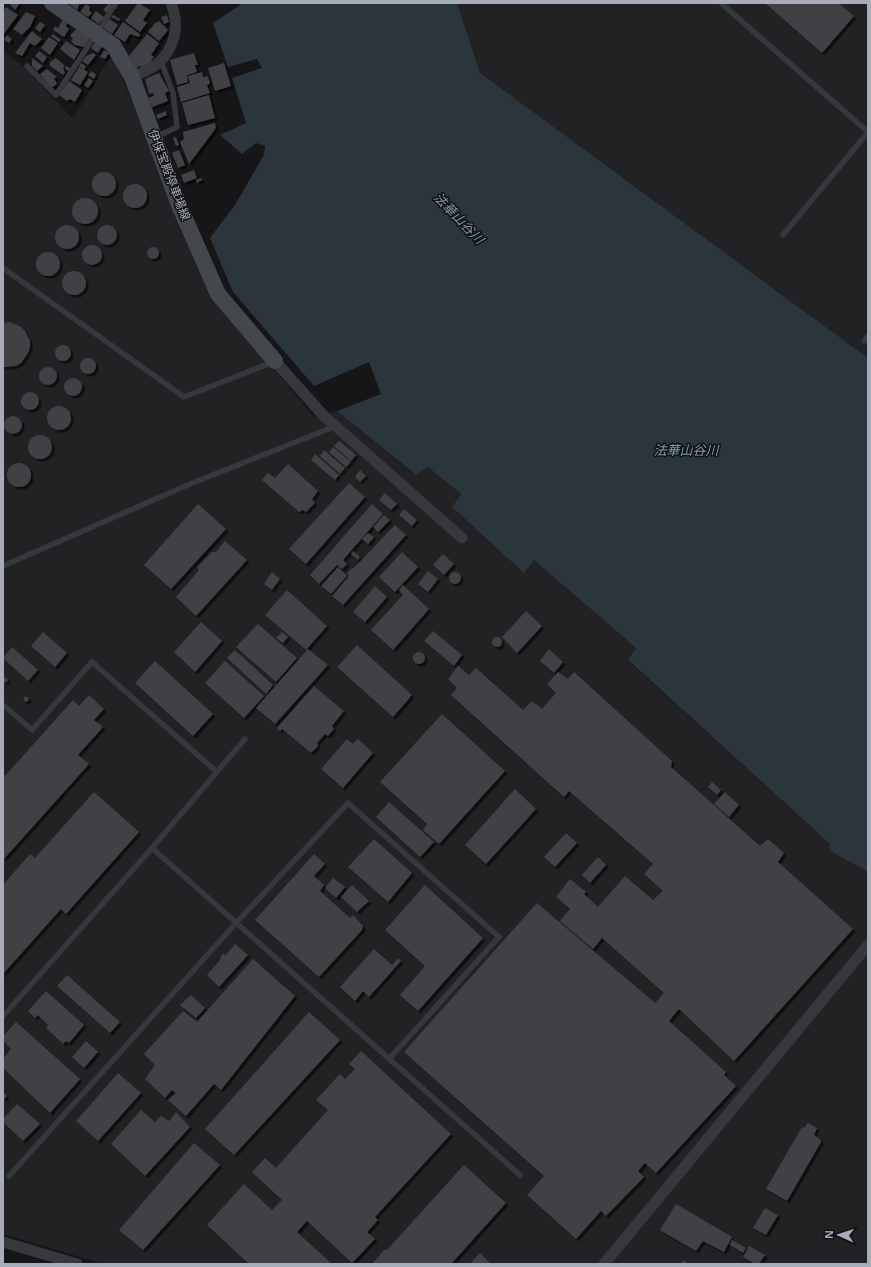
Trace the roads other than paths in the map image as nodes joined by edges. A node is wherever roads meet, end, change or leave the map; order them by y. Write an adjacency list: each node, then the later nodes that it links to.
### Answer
1 (116, 3): 5 (lane)
2 (171, 3): 6 (street)
3 (721, 3): 9 (lane)
4 (60, 5): 5 (main road, 伊保宝殿停車場線)
5 (96, 33): 7 (lane); 8 (main road, 伊保宝殿停車場線)
6 (160, 60): 8 (street); 10 (lane)
7 (27, 66)
8 (132, 78): 10 (main road, 伊保宝殿停車場線)
9 (868, 132): 11 (lane)
10 (154, 138): 13 (main road, 伊保宝殿停車場線)
11 (783, 235)
12 (3, 268): 13 (lane)
13 (275, 361): 14 (street)
14 (336, 426): 15 (street); 16 (lane)
15 (462, 538)
16 (3, 566)
17 (3, 704): 19 (lane)
18 (245, 739): 19 (lane)
19 (217, 772): 20 (lane)
20 (152, 848): 21 (lane); 23 (lane)
21 (236, 923): 24 (lane); 24 (lane); 26 (lane)
22 (868, 945): 29 (street)
23 (3, 1016)
24 (389, 1058): 25 (lane)
25 (520, 1175)
26 (10, 1176)
27 (3, 1242): 28 (street)
28 (77, 1264)
29 (604, 1264)

